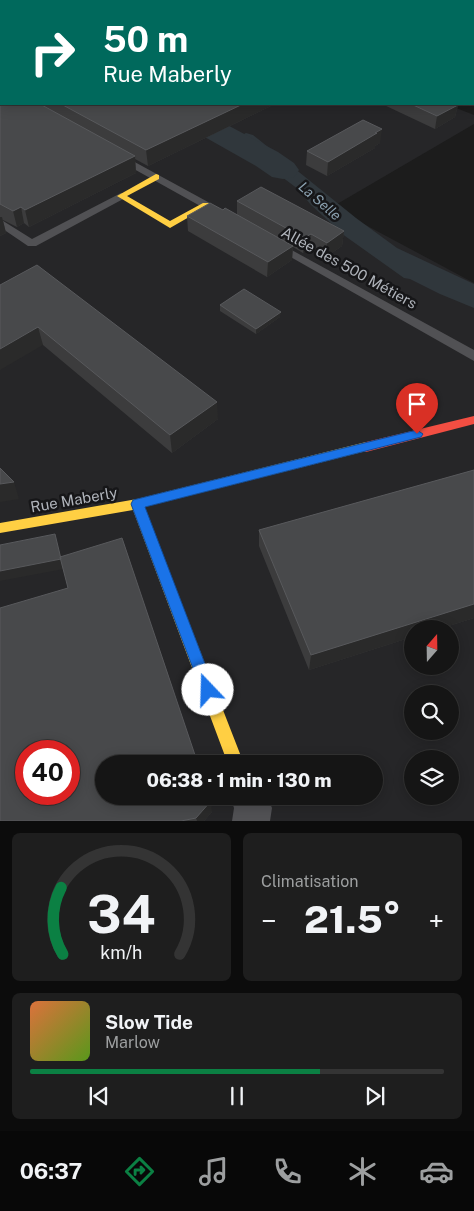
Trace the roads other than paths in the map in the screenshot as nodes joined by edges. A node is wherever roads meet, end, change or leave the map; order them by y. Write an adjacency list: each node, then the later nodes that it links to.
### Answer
1 (112, 152): 2 (lane)
2 (156, 177): 3 (street); 4 (lane)
3 (121, 196): 4 (street); 6 (lane)
4 (206, 205): 5 (lane)
5 (223, 215)
6 (0, 222)
7 (266, 239): 8 (lane, Allée des 500 Métiers)
8 (474, 356)
9 (474, 420): 10 (street, Rue Maberly)
10 (137, 504): 11 (street, Rue Maberly); 12 (street)
11 (0, 528)
12 (233, 755)
13 (252, 805): 14 (street)
14 (251, 821)

